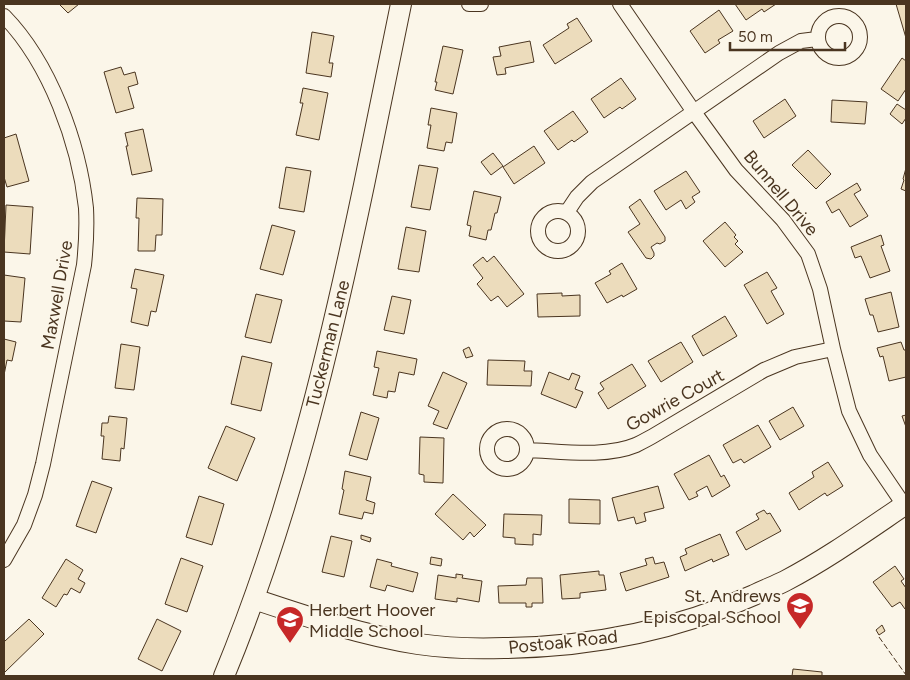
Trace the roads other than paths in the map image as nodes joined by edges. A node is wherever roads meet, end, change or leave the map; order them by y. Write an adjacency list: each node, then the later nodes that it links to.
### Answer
1 (401, 4): 13 (main road, Tuckerman Lane)
2 (469, 4): 3 (street)
3 (481, 4)
4 (620, 4): 7 (street, Bunnell Drive)
5 (4, 16): 12 (street, Maxwell Drive)
6 (817, 39): 7 (street)
7 (694, 112): 8 (street); 9 (street, Bunnell Drive)
8 (567, 212)
9 (833, 348): 10 (street, Gowrie Court); 11 (street, Bunnell Drive)
10 (527, 450)
11 (906, 506): 13 (main road, Postoak Road)
12 (4, 560)
13 (254, 599): 14 (main road, Tuckerman Lane)
14 (224, 676)

